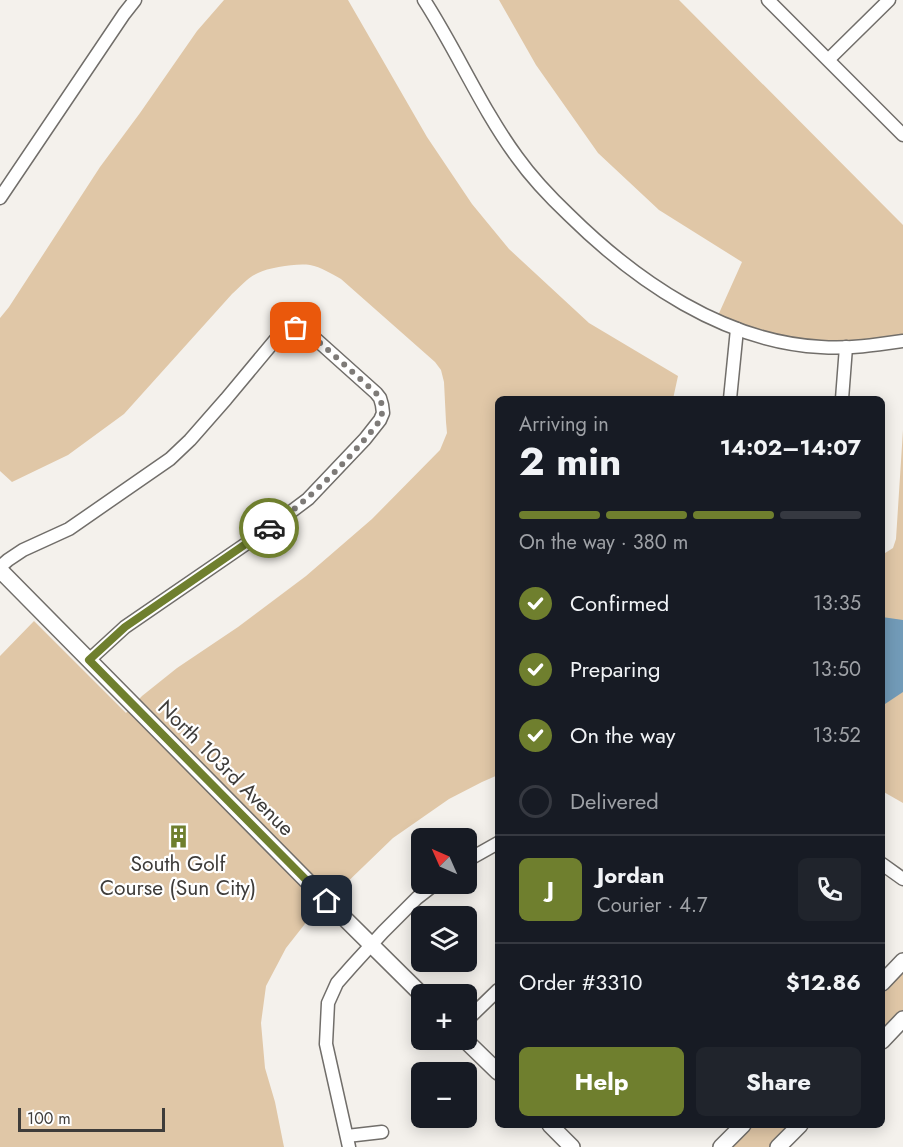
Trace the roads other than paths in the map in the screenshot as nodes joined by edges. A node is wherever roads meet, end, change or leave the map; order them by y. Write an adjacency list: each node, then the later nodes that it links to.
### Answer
1 (135, 0): 7 (street)
2 (424, 0): 9 (street)
3 (768, 0): 5 (street)
4 (889, 0): 5 (street)
5 (829, 59): 6 (street)
6 (903, 135)
7 (4, 182): 8 (street)
8 (0, 198)
9 (737, 329): 11 (street); 12 (street)
10 (903, 341): 11 (street)
11 (846, 347): 13 (street)
12 (730, 396)
13 (842, 396)
14 (0, 569): 15 (street, North 103rd Avenue); 15 (street)
15 (89, 660): 21 (street, North 103rd Avenue)
16 (495, 845): 17 (street)
17 (477, 855)
18 (885, 866): 19 (street)
19 (903, 879)
20 (423, 894): 21 (street)
21 (371, 945): 24 (street, North 103rd Avenue); 35 (street)
22 (903, 961): 23 (street)
23 (885, 979)
24 (411, 984)
25 (495, 993): 26 (street)
26 (477, 1010)
27 (903, 1019): 28 (street)
28 (885, 1038)
29 (475, 1050): 30 (street)
30 (495, 1069)
31 (553, 1128): 36 (street)
32 (739, 1128): 37 (street)
33 (797, 1128): 38 (street)
34 (382, 1132): 35 (street)
35 (348, 1141)
36 (572, 1147)
37 (721, 1147)
38 (778, 1147)

